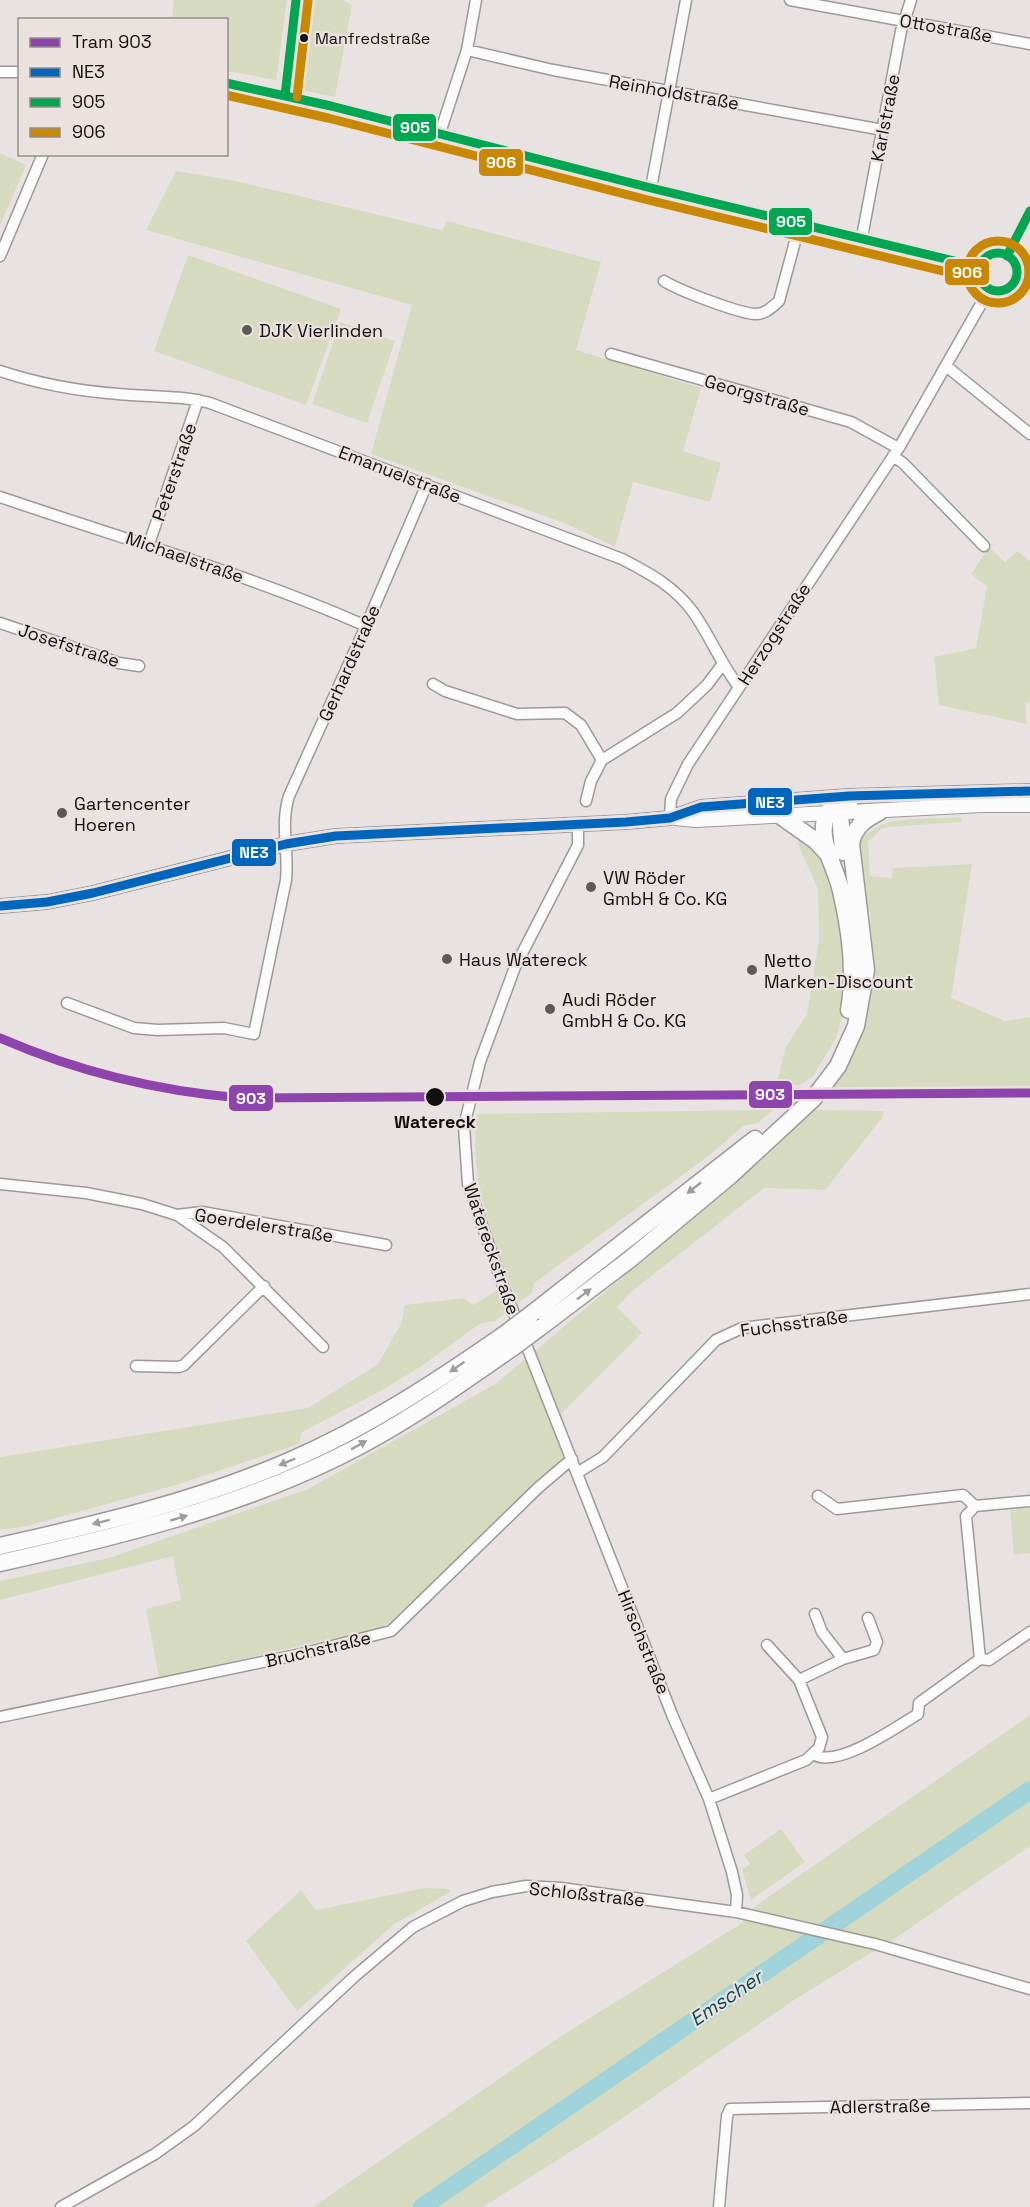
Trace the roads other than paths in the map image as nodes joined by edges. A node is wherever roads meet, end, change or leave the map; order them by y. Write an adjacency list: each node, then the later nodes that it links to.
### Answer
1 (296, 0): 13 (street)
2 (476, 0): 8 (street)
3 (686, 0): 12 (street)
4 (790, 0): 6 (street, Ottostraße)
5 (911, 0): 6 (street, Karlstraße)
6 (906, 21): 7 (street, Ottostraße); 14 (street, Karlstraße)
7 (1030, 44)
8 (466, 50): 12 (street, Reinholdstraße); 15 (street)
9 (0, 72): 10 (street)
10 (18, 72)
11 (228, 84): 13 (street)
12 (669, 91): 14 (street, Reinholdstraße); 17 (street)
13 (285, 96): 15 (street)
14 (883, 130): 20 (street, Karlstraße)
15 (440, 133): 17 (street)
16 (42, 156): 21 (street)
17 (651, 188): 19 (street)
18 (1030, 211): 22 (street)
19 (800, 223): 20 (street); 26 (street)
20 (862, 237): 23 (street)
21 (0, 256)
22 (1007, 256): 23 (street); 24 (street)
23 (979, 267): 27 (street)
24 (1016, 276): 25 (street); 27 (street)
25 (1030, 280)
26 (664, 281)
27 (989, 290): 29 (street, Herzogstraße)
28 (611, 354): 33 (street, Georgstraße)
29 (946, 366): 32 (street); 33 (street, Herzogstraße)
30 (0, 371): 31 (street, Emanuelstraße)
31 (198, 400): 34 (street, Emanuelstraße); 36 (street, Peterstraße)
32 (1030, 434)
33 (896, 452): 37 (street); 43 (street, Herzogstraße)
34 (427, 484): 39 (street, Gerhardstraße); 40 (street, Emanuelstraße)
35 (0, 497): 36 (street, Michaelstraße)
36 (150, 544): 39 (street, Michaelstraße)
37 (984, 546)
38 (0, 623): 41 (street, Josefstraße)
39 (366, 626): 54 (street, Gerhardstraße)
40 (722, 665): 43 (street, Emanuelstraße); 44 (street)
41 (139, 666)
42 (433, 684): 44 (street)
43 (739, 687): 52 (street, Herzogstraße)
44 (602, 760): 47 (street)
45 (1030, 791): 49 (main road)
46 (1030, 796): 49 (main road)
47 (586, 801)
48 (1030, 805): 50 (main road)
49 (836, 807): 50 (main road); 51 (main road); 52 (main road); 55 (highway); 58 (highway)
50 (879, 812): 58 (highway)
51 (782, 817): 52 (main road); 55 (highway)
52 (670, 818): 53 (main road)
53 (578, 825): 54 (main road); 69 (street, Watereckstraße)
54 (286, 844): 56 (main road); 57 (street, Gerhardstraße)
55 (829, 856): 59 (highway)
56 (0, 906)
57 (67, 1003)
58 (860, 1008): 59 (highway)
59 (822, 1081): 60 (highway)
60 (791, 1113): 66 (highway, one-way to 66, bridge); 66 (highway, one-way to 60, bridge)
61 (0, 1184): 62 (street, Goerdelerstraße)
62 (177, 1215): 63 (street, Goerdelerstraße); 64 (street)
63 (386, 1245)
64 (264, 1286): 67 (street); 68 (street)
65 (1030, 1294): 71 (street, Fuchsstraße)
66 (508, 1341): 75 (highway, one-way to 75); 76 (highway, one-way to 66)
67 (322, 1347)
68 (136, 1366)
69 (538, 1372): 70 (street, Hirschstraße)
70 (572, 1459): 71 (street, Hirschstraße); 84 (street, Bruchstraße)
71 (577, 1473): 86 (street, Hirschstraße)
72 (818, 1496): 74 (street)
73 (1030, 1501): 74 (street)
74 (975, 1506): 82 (street)
75 (0, 1546)
76 (0, 1563)
77 (815, 1614): 81 (street)
78 (868, 1618): 81 (street)
79 (1030, 1632): 82 (street)
80 (767, 1645): 83 (street)
81 (843, 1659): 83 (street)
82 (980, 1659): 85 (street)
83 (799, 1680): 85 (street)
84 (0, 1718)
85 (815, 1755): 86 (street)
86 (709, 1799): 87 (street, Hirschstraße)
87 (736, 1912): 88 (street, Schloßstraße); 90 (street, Schloßstraße)
88 (1030, 1989)
89 (1030, 2103): 91 (street, Adlerstraße)
90 (61, 2207)
91 (719, 2207)

